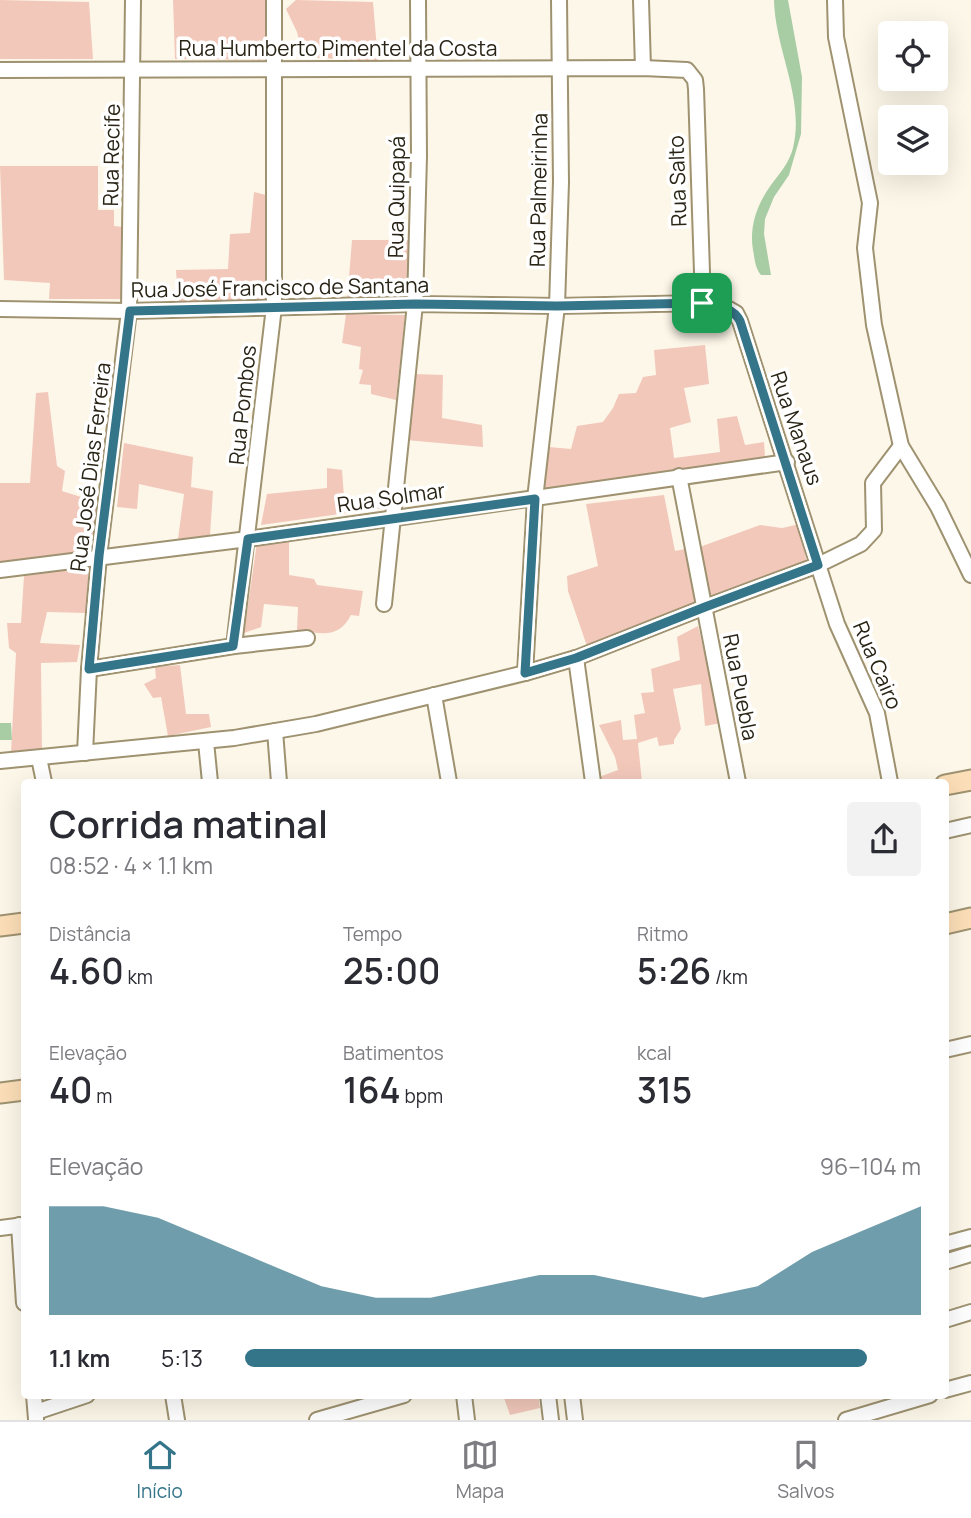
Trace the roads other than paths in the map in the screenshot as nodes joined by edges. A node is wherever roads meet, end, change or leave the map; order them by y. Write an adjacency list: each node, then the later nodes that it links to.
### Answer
1 (133, 0): 10 (street, Rua Recife)
2 (274, 0): 7 (street, Rua Pombos)
3 (418, 0): 11 (street, Rua Quipapá)
4 (559, 0): 12 (street, Rua Palmeirinha)
5 (641, 0): 8 (street)
6 (835, 0): 21 (street)
7 (274, 67): 10 (street, Rua Humberto Pimentel da Costa); 11 (street, Rua Humberto Pimentel da Costa); 17 (street, Rua Pombos)
8 (643, 68): 12 (street, Rua Humberto Pimentel da Costa); 13 (street, Rua Humberto Pimentel da Costa)
9 (0, 69): 10 (street, Rua Humberto Pimentel da Costa)
10 (133, 69): 20 (street, Rua Recife)
11 (418, 69): 12 (street, Rua Humberto Pimentel da Costa); 15 (street, Rua Quipapá)
12 (560, 69): 16 (street, Rua Palmeirinha)
13 (676, 69): 14 (street, Rua Salto)
14 (702, 303): 16 (street, Rua José Francisco de Santana); 19 (street, Rua José Francisco de Santana)
15 (415, 304): 16 (street, Rua José Francisco de Santana); 17 (street, Rua José Francisco de Santana); 25 (street, Rua Quipapá)
16 (557, 306): 24 (street, Rua Palmeirinha)
17 (274, 307): 20 (street, Rua José Francisco de Santana); 26 (street, Rua Pombos)
18 (0, 309): 20 (street, Rua José Francisco de Santana)
19 (729, 309): 22 (street, Rua Manaus)
20 (130, 311): 27 (street, Rua José Dias Ferreira)
21 (901, 446): 28 (street); 30 (street)
22 (787, 463): 23 (street, Rua Solmar); 28 (street, Rua Manaus)
23 (679, 476): 24 (street, Rua Solmar); 32 (street, Rua Puebla)
24 (535, 499): 25 (street, Rua Solmar); 37 (street, Rua Palmeirinha)
25 (391, 518): 26 (street, Rua Solmar); 31 (street, Rua Quipapá)
26 (248, 539): 27 (street, Rua Solmar); 34 (street, Rua Pombos)
27 (99, 556): 29 (street, Rua Solmar); 36 (street, Rua José Dias Ferreira)
28 (818, 565): 32 (street); 50 (street, Rua Cairo)
29 (0, 570)
30 (971, 575)
31 (384, 604)
32 (705, 607): 35 (street); 49 (street, Rua Puebla)
33 (307, 638): 34 (street)
34 (233, 646): 36 (street)
35 (576, 658): 37 (street); 48 (street)
36 (89, 669): 41 (street, Rua José Dias Ferreira)
37 (525, 673): 38 (street)
38 (434, 695): 39 (street); 47 (street)
39 (275, 731): 40 (street); 46 (street)
40 (206, 742): 41 (street); 45 (street)
41 (85, 753): 42 (street)
42 (39, 758): 43 (street); 44 (street)
43 (0, 761)
44 (43, 779)
45 (209, 779)
46 (279, 779)
47 (448, 779)
48 (593, 779)
49 (737, 779)
50 (889, 779)
51 (971, 780): 52 (main road)
52 (949, 784)
53 (971, 825): 54 (street)
54 (949, 830)
55 (971, 919): 57 (main road)
56 (21, 923): 58 (main road)
57 (949, 923)
58 (0, 926)
59 (971, 1044): 60 (street)
60 (949, 1049)
61 (21, 1090): 62 (main road)
62 (0, 1093)
63 (21, 1225): 64 (street)
64 (0, 1228)
65 (971, 1237): 66 (street)
66 (949, 1243)
67 (971, 1255): 68 (street)
68 (949, 1261)
69 (971, 1312): 70 (street)
70 (949, 1319)
71 (971, 1382): 72 (street)
72 (949, 1389)
73 (77, 1399): 80 (street)
74 (174, 1399): 82 (street)
75 (384, 1399): 83 (street)
76 (464, 1399): 84 (street)
77 (548, 1399): 81 (street)
78 (917, 1399): 85 (street)
79 (574, 1415): 81 (street)
80 (36, 1416)
81 (550, 1417)
82 (177, 1420)
83 (317, 1420)
84 (467, 1420)
85 (846, 1420)

